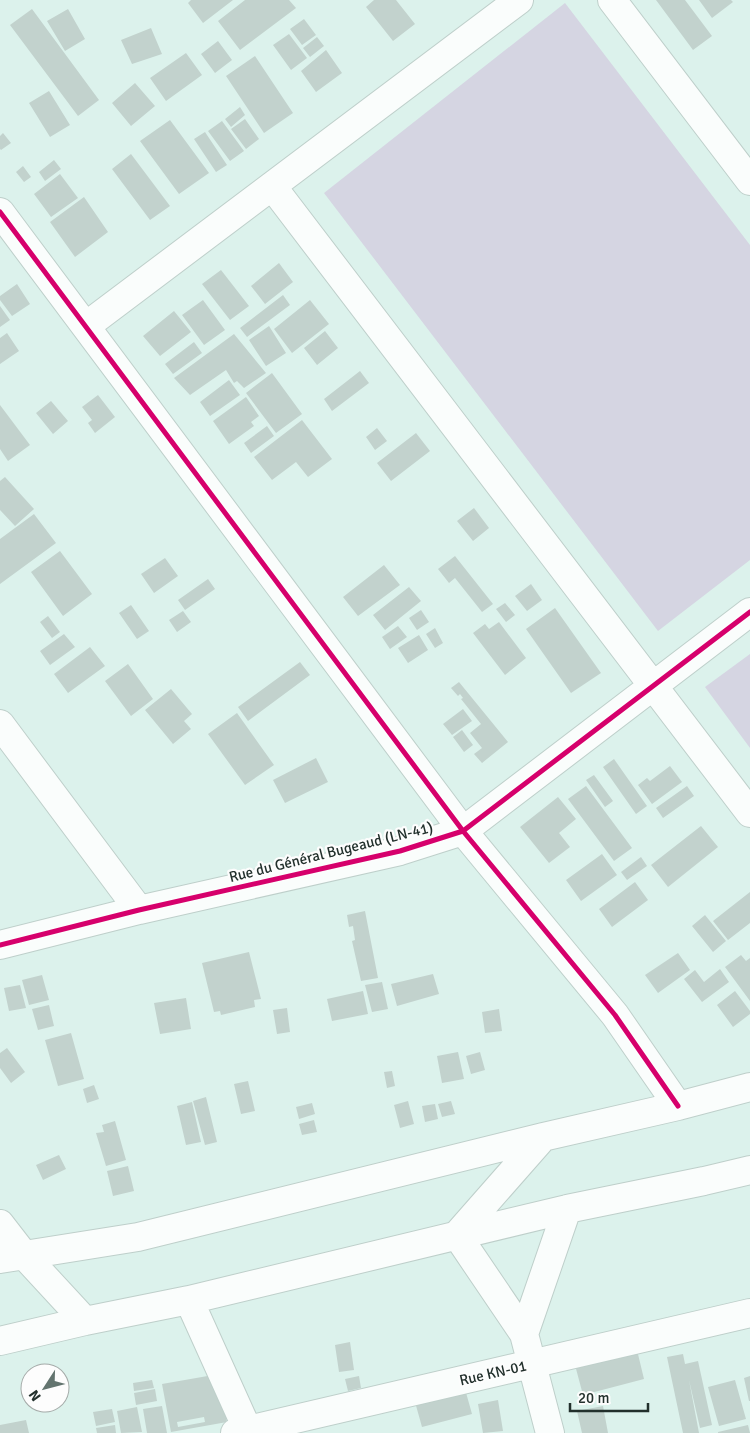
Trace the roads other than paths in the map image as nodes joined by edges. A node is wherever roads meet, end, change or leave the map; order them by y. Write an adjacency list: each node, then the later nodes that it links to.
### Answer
1 (519, 0): 4 (street)
2 (612, 0): 3 (street)
3 (750, 181)
4 (272, 186): 6 (street); 8 (street)
5 (0, 212): 6 (street)
6 (86, 326): 11 (street)
7 (750, 612): 8 (street, Rue du Général Bugeaud (LN-41))
8 (654, 686): 10 (street); 11 (street, Rue du Général Bugeaud (LN-41))
9 (0, 724): 12 (street)
10 (750, 813)
11 (463, 831): 12 (street, Rue du Général Bugeaud (LN-41)); 15 (street)
12 (138, 910): 13 (street, Rue du Général Bugeaud (LN-41))
13 (0, 945)
14 (750, 1087): 15 (street)
15 (678, 1106): 16 (street)
16 (544, 1137): 20 (street); 21 (street)
17 (750, 1170): 18 (street)
18 (567, 1209): 20 (street); 25 (street)
19 (0, 1224): 21 (street)
20 (458, 1235): 22 (street); 25 (street)
21 (12, 1257): 24 (street)
22 (189, 1300): 24 (street); 28 (street)
23 (750, 1313): 27 (street, Rue KN-01)
24 (85, 1321): 26 (street)
25 (524, 1334): 27 (street)
26 (0, 1341)
27 (532, 1364): 28 (street, Rue KN-01); 29 (street)
28 (244, 1432)
29 (550, 1433)

